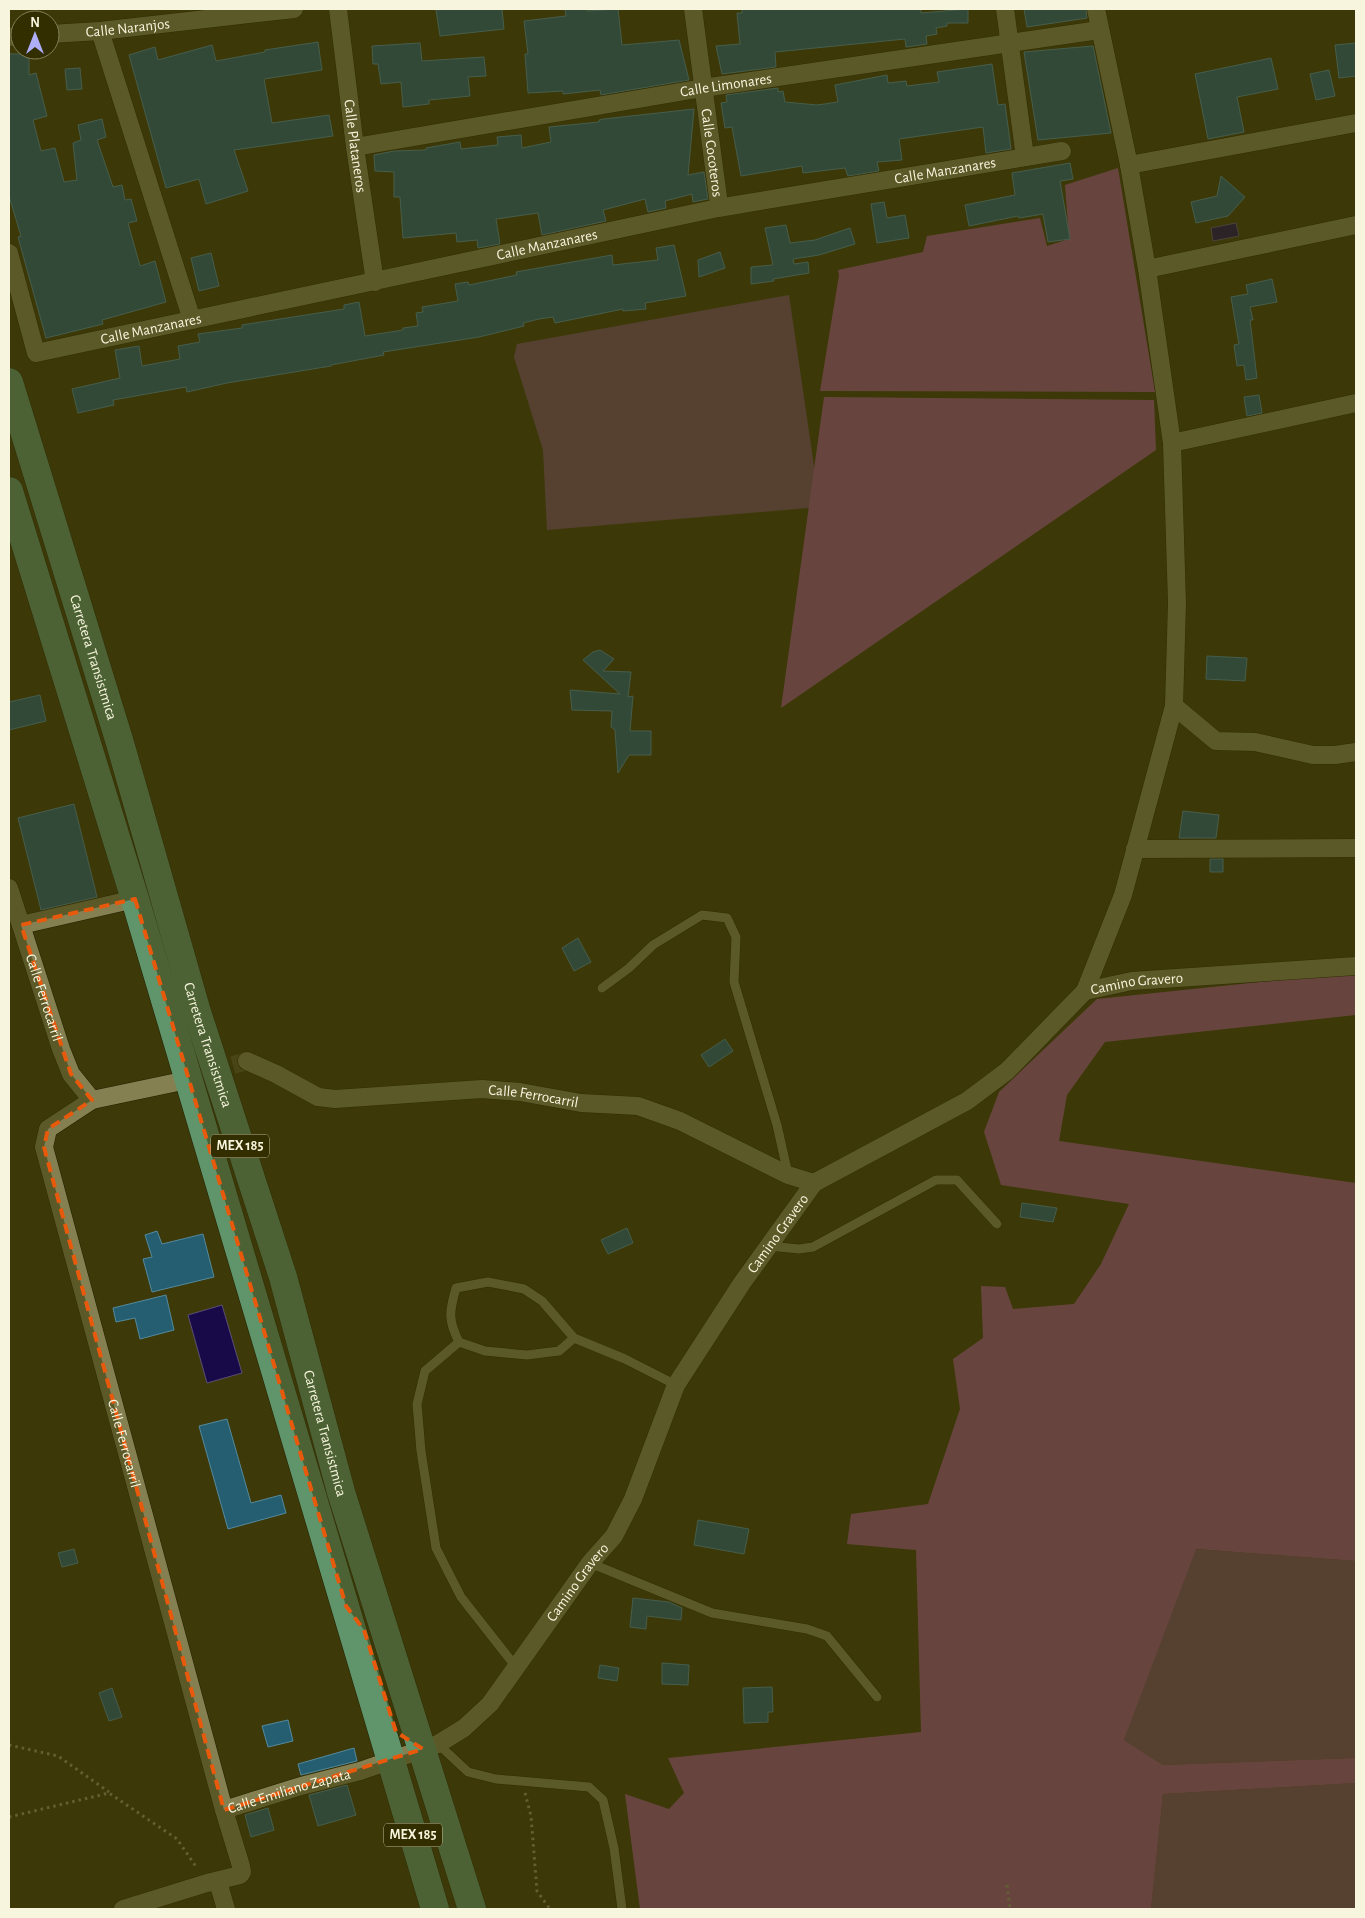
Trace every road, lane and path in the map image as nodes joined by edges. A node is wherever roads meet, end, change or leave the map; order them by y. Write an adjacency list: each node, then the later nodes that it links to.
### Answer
1 (294, 9): 7 (street, Calle Naranjos)
2 (338, 9): 12 (street, Calle Plataneros)
3 (693, 9): 10 (street, Calle Cocoteros)
4 (1005, 9): 9 (street)
5 (1096, 9): 6 (street)
6 (1099, 30): 9 (street, Calle Limonares); 15 (street)
7 (100, 31): 8 (street, Calle Naranjos); 21 (street)
8 (60, 33)
9 (1010, 42): 10 (street, Calle Limonares); 14 (street)
10 (704, 88): 12 (street, Calle Limonares); 16 (street, Calle Cocoteros)
11 (1356, 123): 15 (street)
12 (355, 146): 20 (street, Calle Plataneros)
13 (1062, 151): 14 (street, Calle Manzanares)
14 (1025, 157): 16 (street, Calle Manzanares)
15 (1129, 165): 19 (street)
16 (718, 208): 20 (street, Calle Manzanares)
17 (1356, 225): 19 (street)
18 (9, 253): 21 (street, Calle Manzanares)
19 (1147, 269): 24 (street)
20 (375, 282): 21 (street, Calle Manzanares)
21 (192, 320)
22 (9, 382): 51 (main road, Carretera Transistmica / MEX 185)
23 (1356, 403): 24 (street)
24 (1172, 442): 26 (street)
25 (9, 491): 31 (main road, Carretera Transistmica / MEX 185)
26 (1174, 706): 27 (street); 29 (street)
27 (1356, 752)
28 (1356, 848): 29 (street)
29 (1135, 849): 35 (street)
30 (9, 888): 32 (street, Calle Ferrocarril)
31 (135, 899): 32 (street); 47 (main road, Carretera Transistmica / MEX 185)
32 (21, 925): 38 (street, Calle Ferrocarril)
33 (1356, 966): 35 (street, Camino Gravero)
34 (602, 988): 39 (lane)
35 (1085, 991): 40 (street, Camino Gravero)
36 (247, 1061): 39 (street, Calle Ferrocarril)
37 (173, 1083): 38 (street, Calle Ferrocarril)
38 (92, 1100): 55 (street, Calle Ferrocarril)
39 (788, 1175): 40 (street, Calle Ferrocarril)
40 (814, 1182): 42 (street, Camino Gravero)
41 (997, 1224): 42 (lane)
42 (769, 1246): 45 (street, Camino Gravero)
43 (574, 1338): 44 (lane); 44 (lane); 45 (lane)
44 (459, 1342): 48 (lane)
45 (676, 1385): 46 (street, Camino Gravero)
46 (590, 1563): 48 (street, Camino Gravero); 49 (lane)
47 (346, 1606): 51 (main road); 52 (main road, Carretera Transistmica / MEX 185)
48 (516, 1667): 51 (street, Camino Gravero)
49 (877, 1697)
50 (9, 1745): 54 (path)
51 (430, 1747): 52 (street, Camino Gravero); 53 (lane); 63 (main road, Carretera Transistmica / MEX 185)
52 (390, 1760): 55 (street, Calle Emiliano Zapata); 61 (main road, Carretera Transistmica / MEX 185); 62 (main road)
53 (522, 1782): 64 (path); 65 (lane)
54 (110, 1793): 56 (path); 57 (path)
55 (224, 1810): 57 (street, Calle Emiliano Zapata)
56 (9, 1817)
57 (213, 1882): 59 (street, Calle Emiliano Zapata); 60 (street)
58 (1007, 1885): 66 (path)
59 (123, 1909)
60 (226, 1909)
61 (435, 1909)
62 (462, 1909)
63 (472, 1909)
64 (550, 1909)
65 (622, 1909)
66 (1010, 1909)

